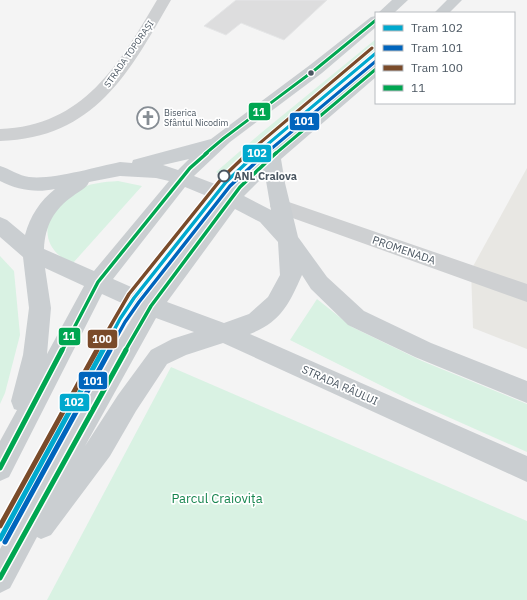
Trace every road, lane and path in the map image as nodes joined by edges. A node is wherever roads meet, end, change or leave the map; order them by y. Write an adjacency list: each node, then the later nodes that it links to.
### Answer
1 (164, 0): 8 (street, STRADA TOPORAȘI)
2 (401, 0): 4 (main road)
3 (456, 0): 5 (main road)
4 (386, 12)
5 (442, 12)
6 (375, 21): 9 (main road)
7 (375, 70): 10 (main road)
8 (0, 134)
9 (224, 138): 11 (main road); 14 (main road)
10 (272, 157): 15 (main road); 16 (main road)
11 (120, 169): 13 (main road); 14 (main road)
12 (0, 173): 13 (main road)
13 (94, 175): 19 (main road)
14 (182, 178): 15 (main road); 20 (main road)
15 (231, 198): 18 (main road); 22 (main road)
16 (280, 206): 18 (main road); 21 (street, PROMENADA)
17 (0, 225): 19 (main road, STRADA RÂULUI)
18 (288, 239): 23 (main road); 24 (main road)
19 (32, 253): 20 (main road, STRADA RÂULUI); 25 (main road)
20 (98, 282): 22 (main road, STRADA RÂULUI); 25 (main road)
21 (527, 294)
22 (150, 306): 23 (main road, STRADA RÂULUI); 27 (main road)
23 (224, 333): 26 (main road, STRADA RÂULUI); 27 (main road)
24 (527, 392)
25 (5, 459)
26 (527, 469)
27 (0, 577)

